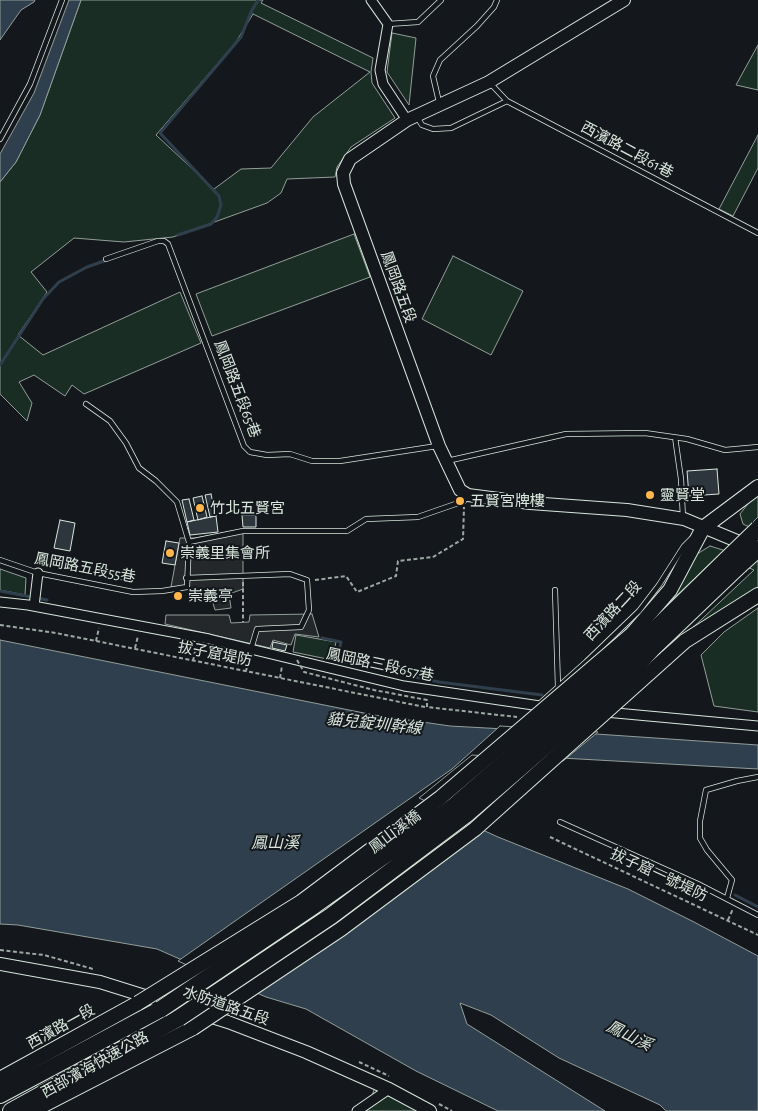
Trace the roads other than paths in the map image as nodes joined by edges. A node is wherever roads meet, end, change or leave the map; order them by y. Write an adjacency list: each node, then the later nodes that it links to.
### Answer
1 (62, 0): 11 (lane)
2 (371, 0): 6 (street)
3 (441, 0): 6 (lane)
4 (497, 0): 9 (lane)
5 (624, 0): 7 (street, 鳳岡路五段)
6 (388, 24): 10 (street)
7 (489, 82): 8 (lane, 西濱路二段61巷); 9 (street, 鳳岡路五段)
8 (507, 102): 10 (lane); 12 (lane, 西濱路二段61巷)
9 (440, 106): 10 (street, 鳳岡路五段)
10 (412, 118): 16 (street, 鳳岡路五段)
11 (0, 139)
12 (758, 233)
13 (106, 259): 16 (lane, 鳳岡路五段65巷)
14 (86, 404): 24 (lane)
15 (675, 437): 17 (lane); 18 (lane); 21 (lane)
16 (438, 446): 18 (street, 鳳岡路五段)
17 (758, 447)
18 (445, 461): 20 (street, 鳳岡路五段)
19 (758, 487): 22 (main road, 西濱路二段)
20 (466, 498): 21 (street); 24 (lane)
21 (684, 519): 22 (street)
22 (702, 528): 25 (street); 34 (main road, 西濱路二段); 36 (lane, 西濱路二段)
23 (758, 529): 27 (highway, bridge)
24 (189, 542): 29 (lane)
25 (758, 549): 27 (highway, bridge)
26 (0, 560): 28 (lane, 鳳岡路五段55巷)
27 (734, 562): 34 (highway)
28 (38, 573): 29 (lane, 鳳岡路五段55巷); 33 (street)
29 (186, 578): 35 (lane)
30 (555, 590): 36 (lane)
31 (758, 595): 34 (main road)
32 (0, 602): 33 (street, 鳳岡路三段657巷)
33 (34, 606): 35 (street, 鳳岡路三段657巷)
34 (648, 646): 37 (main road, 鳳山溪橋, bridge); 45 (highway, 鳳山溪橋, bridge); 46 (highway, 鳳山溪橋, bridge); 51 (main road, bridge)
35 (252, 649): 37 (street, 鳳岡路三段657巷)
36 (558, 687): 37 (lane, 西濱路二段)
37 (534, 713): 38 (street, 鳳岡路三段657巷); 44 (main road, 鳳山溪橋, bridge)
38 (758, 726)
39 (758, 777): 41 (lane)
40 (560, 822): 41 (lane)
41 (727, 898): 42 (lane)
42 (758, 915)
43 (6, 966): 48 (street, 水防道路五段)
44 (138, 1003): 47 (main road, 西濱路一段)
45 (161, 1009): 49 (highway, 西部濱海快速公路)
46 (179, 1018): 50 (highway, 西部濱海快速公路)
47 (0, 1079)
48 (389, 1089): 52 (street); 53 (street, 水防道路五段)
49 (0, 1095)
50 (11, 1111)
51 (32, 1111)
52 (357, 1111)
53 (430, 1111)

